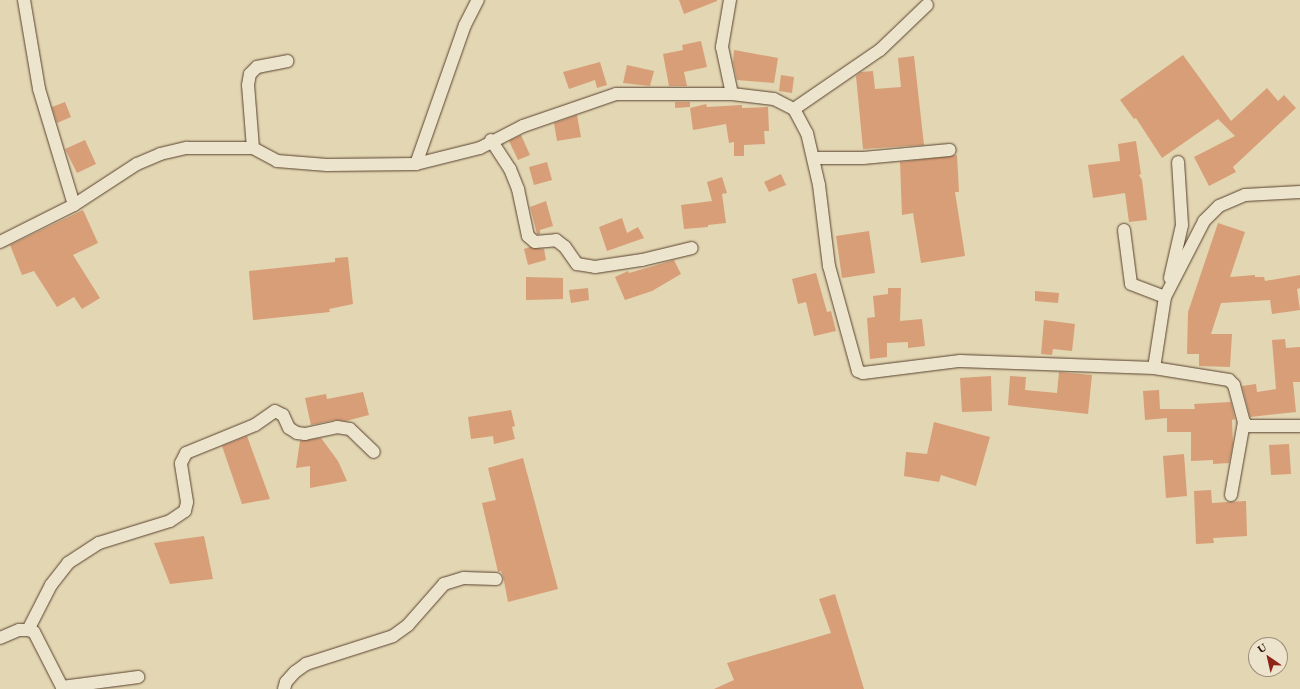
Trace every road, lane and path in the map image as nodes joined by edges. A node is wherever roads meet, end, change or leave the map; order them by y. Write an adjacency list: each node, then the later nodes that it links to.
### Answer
1 (24, 0): 15 (street)
2 (478, 0): 13 (street)
3 (730, 0): 6 (street)
4 (927, 5): 7 (street)
5 (287, 61): 9 (street)
6 (732, 94): 7 (street); 8 (street)
7 (794, 109): 11 (street)
8 (491, 140): 13 (street); 18 (street)
9 (253, 148): 13 (street); 15 (street)
10 (950, 150): 11 (street)
11 (814, 158): 20 (street)
12 (1178, 162): 19 (street)
13 (416, 164)
14 (1300, 192): 19 (street)
15 (74, 205): 17 (street)
16 (1124, 230): 19 (street)
17 (0, 242)
18 (692, 248)
19 (1167, 293): 20 (street)
20 (1154, 368): 21 (street)
21 (1244, 422): 22 (street); 24 (street)
22 (1300, 426)
23 (374, 452): 26 (street)
24 (1231, 495)
25 (496, 578): 30 (street)
26 (28, 630): 27 (street); 29 (street)
27 (0, 638)
28 (138, 677): 29 (street)
29 (62, 688)
30 (284, 689)

